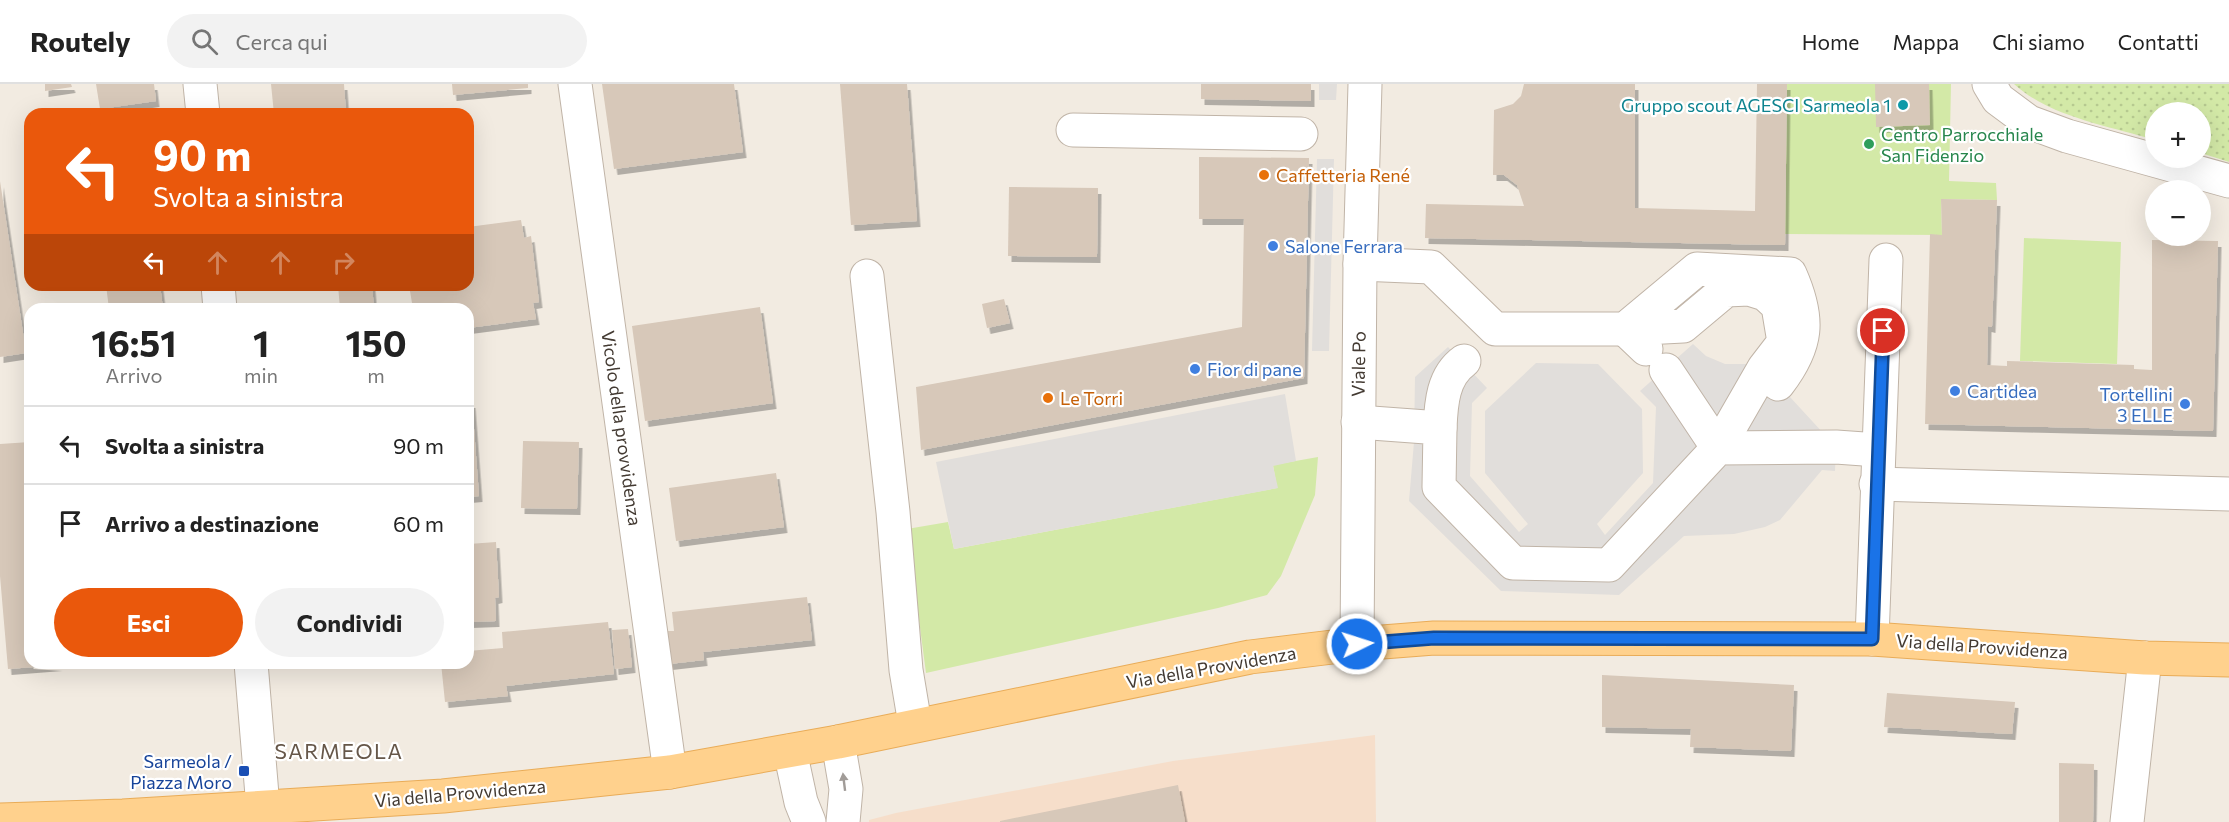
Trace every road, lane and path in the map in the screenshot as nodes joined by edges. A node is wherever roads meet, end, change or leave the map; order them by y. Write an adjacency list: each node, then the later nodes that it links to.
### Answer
1 (200, 84): 5 (street)
2 (575, 84): 29 (street, Vicolo della provvidenza)
3 (1365, 84): 10 (street, Viale Po)
4 (1989, 84): 8 (street)
5 (202, 108)
6 (1073, 130): 7 (street)
7 (1301, 134)
8 (2229, 181)
9 (1886, 260): 18 (street)
10 (1360, 264): 13 (street); 15 (street, Viale Po)
11 (867, 276): 26 (street)
12 (1645, 349): 13 (street); 14 (street); 17 (street); 17 (street)
13 (1473, 351): 16 (street)
14 (1778, 384)
15 (1358, 422): 16 (street); 22 (street, Viale Po)
16 (1440, 428): 17 (street)
17 (1718, 448): 18 (street)
18 (1878, 450): 19 (street)
19 (1876, 484): 20 (street); 21 (street)
20 (2228, 493)
21 (1872, 639): 22 (main road, Via della Provvidenza); 23 (main road, Via della Provvidenza)
22 (1357, 644): 26 (main road, Via della Provvidenza)
23 (2145, 658): 24 (main road, Via della Provvidenza); 34 (street)
24 (2229, 660)
25 (252, 669): 30 (street)
26 (915, 724): 27 (main road, Via della Provvidenza)
27 (838, 742): 28 (main road, Via della Provvidenza); 33 (street, one-way to 27)
28 (790, 751): 29 (main road, Via della Provvidenza); 32 (street)
29 (670, 772): 30 (main road, Via della Provvidenza)
30 (263, 807): 31 (main road, Via della Provvidenza)
31 (0, 820)
32 (809, 822)
33 (843, 822)
34 (2127, 822)

